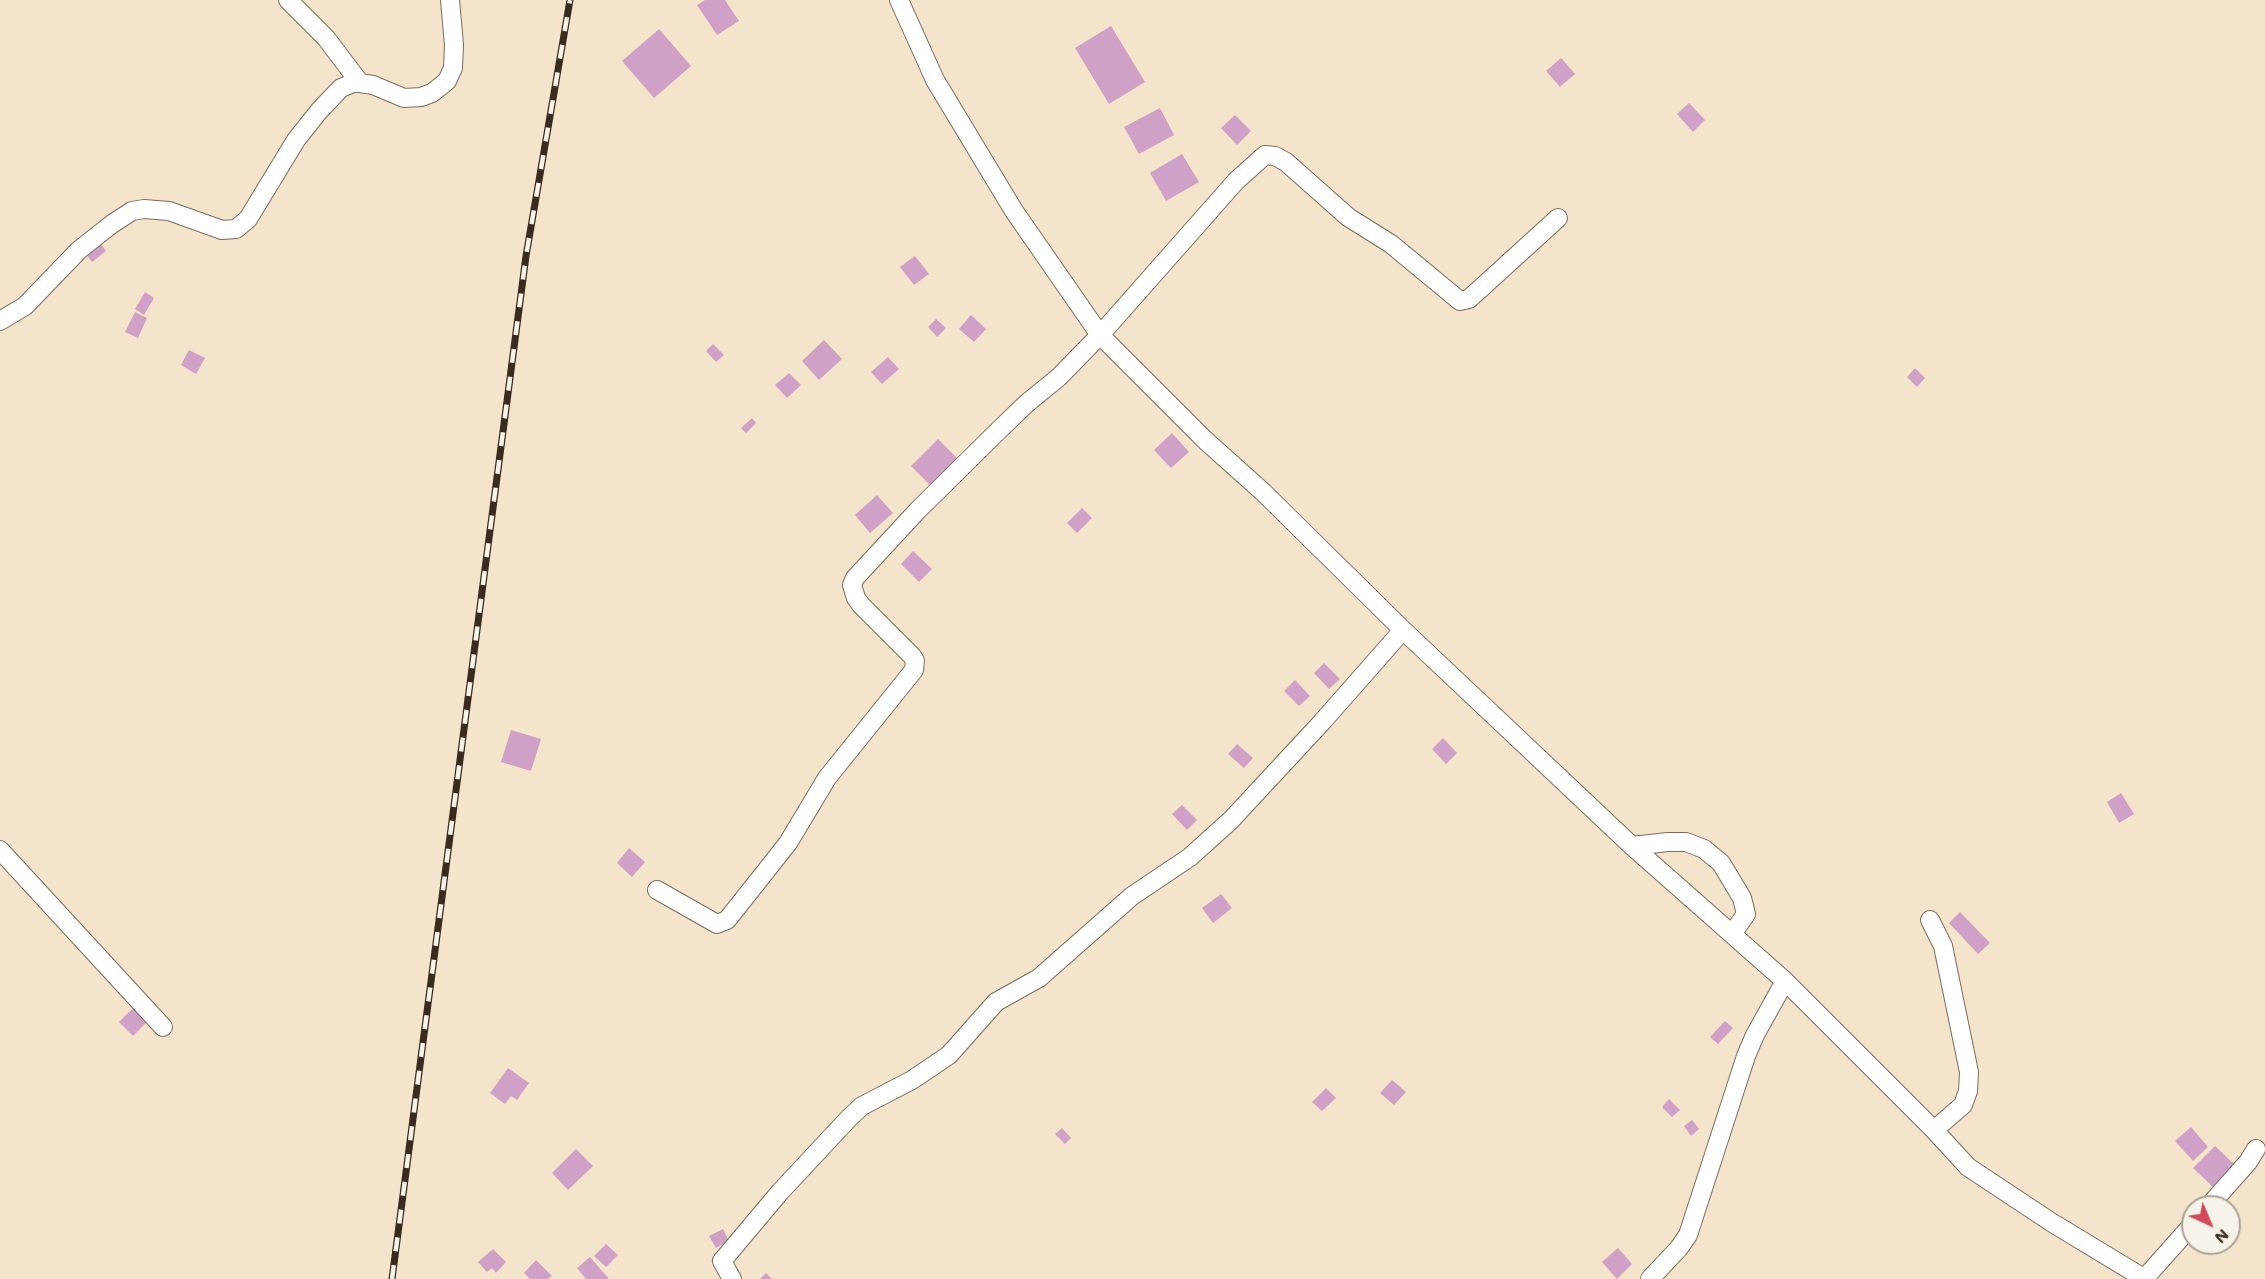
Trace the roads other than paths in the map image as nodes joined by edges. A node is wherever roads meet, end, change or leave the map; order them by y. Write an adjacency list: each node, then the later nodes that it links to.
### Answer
1 (288, 0): 4 (street)
2 (450, 0): 4 (street)
3 (899, 0): 7 (street)
4 (360, 83): 6 (street)
5 (1558, 218): 7 (street)
6 (0, 321)
7 (1100, 335): 8 (street); 11 (street)
8 (1403, 630): 9 (street); 20 (street)
9 (1632, 846): 13 (street); 13 (street)
10 (0, 850): 15 (street)
11 (657, 890)
12 (1930, 920): 16 (street)
13 (1732, 934): 14 (street)
14 (1785, 981): 16 (street); 21 (street)
15 (163, 1027)
16 (1934, 1130): 22 (street)
17 (2256, 1149): 18 (street)
18 (2219, 1195)
19 (2181, 1237): 22 (street)
20 (732, 1279)
21 (1650, 1279)
22 (2144, 1279)

